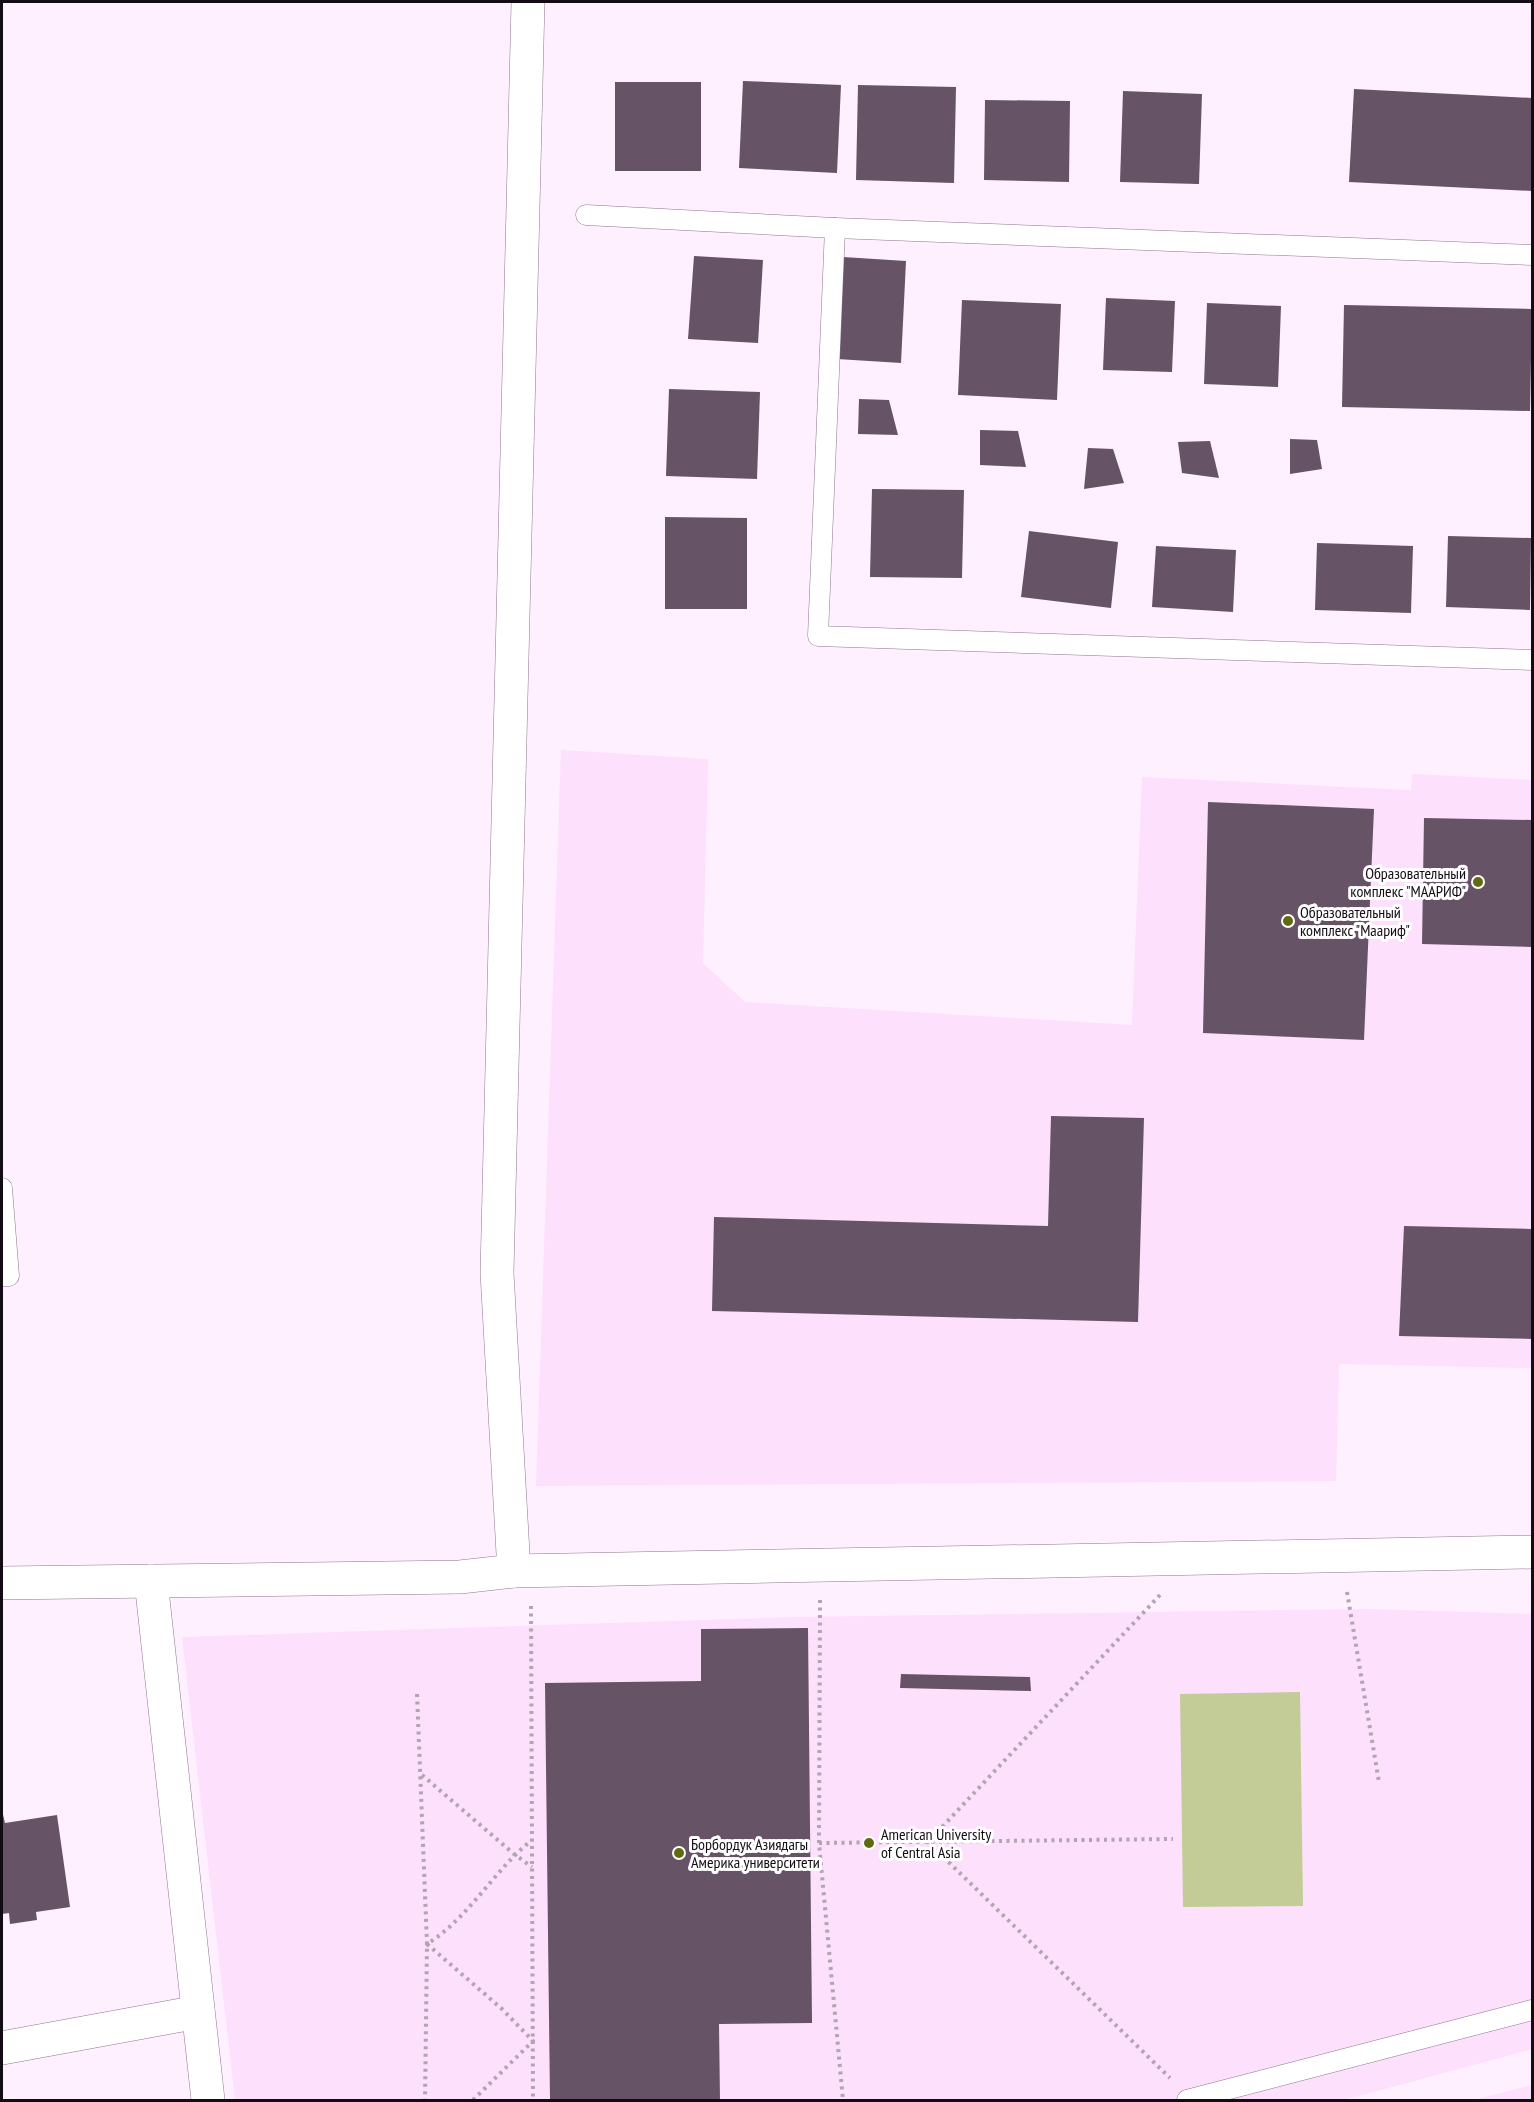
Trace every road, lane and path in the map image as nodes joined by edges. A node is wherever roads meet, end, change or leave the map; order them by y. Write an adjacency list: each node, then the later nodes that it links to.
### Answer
1 (528, 2): 9 (street)
2 (586, 215): 3 (lane)
3 (835, 228): 4 (lane); 5 (lane)
4 (1533, 255)
5 (1533, 660)
6 (2, 1188): 7 (lane)
7 (2, 1276)
8 (1533, 1552): 9 (street)
9 (514, 1571): 10 (street); 19 (path)
10 (151, 1581): 11 (street); 26 (street)
11 (2, 1583)
12 (1347, 1591): 17 (path)
13 (1160, 1595): 20 (path)
14 (820, 1599): 21 (path)
15 (417, 1694): 16 (path)
16 (422, 1774): 22 (path); 24 (path)
17 (1378, 1782)
18 (1173, 1839): 20 (path)
19 (532, 1840): 22 (path); 23 (path)
20 (928, 1842): 21 (path); 34 (path)
21 (819, 1843): 33 (path)
22 (514, 1854): 23 (path); 24 (path)
23 (532, 1867): 27 (path)
24 (427, 1944): 27 (path); 30 (path)
25 (1533, 2010): 34 (lane)
26 (198, 2012): 28 (street); 29 (street)
27 (533, 2042): 31 (path); 32 (path)
28 (2, 2048)
29 (208, 2100)
30 (425, 2100)
31 (472, 2100)
32 (532, 2100)
33 (843, 2100)
34 (1189, 2100)

